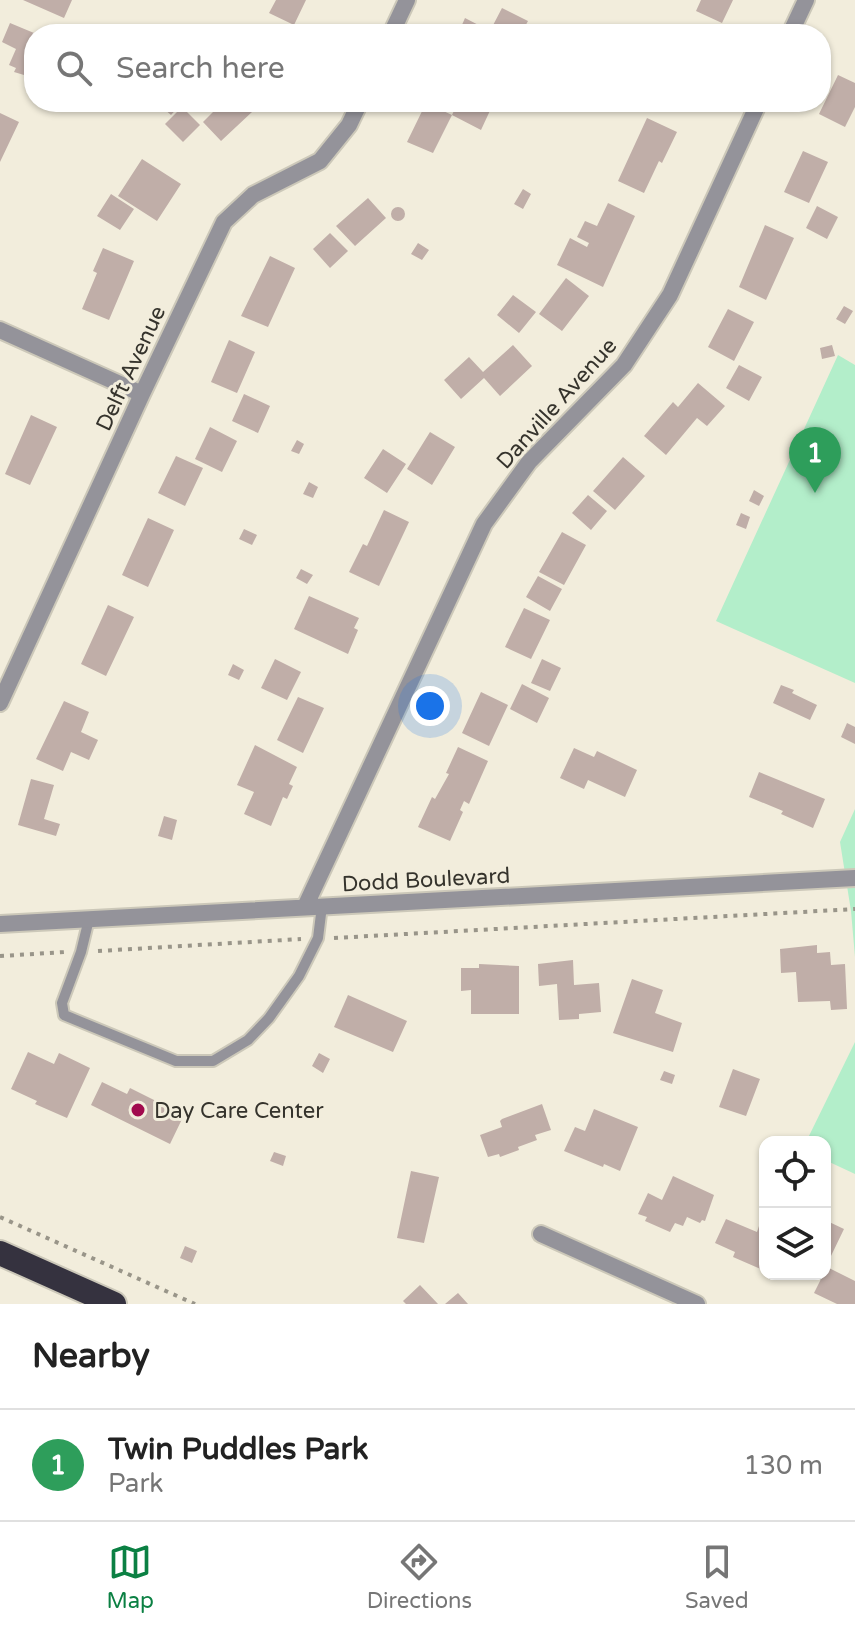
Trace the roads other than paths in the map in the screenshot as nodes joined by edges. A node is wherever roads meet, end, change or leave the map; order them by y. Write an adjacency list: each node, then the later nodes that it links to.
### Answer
1 (407, 0): 3 (street)
2 (806, 0): 4 (street)
3 (396, 24)
4 (795, 24)
5 (355, 112): 8 (street, Delft Avenue)
6 (754, 112): 12 (street, Danville Avenue)
7 (0, 330): 8 (street)
8 (142, 394): 9 (street, Delft Avenue)
9 (0, 703)
10 (855, 878): 11 (street, Dodd Boulevard)
11 (322, 906): 12 (street, Dodd Boulevard); 13 (lane)
12 (305, 907): 13 (street, Dodd Boulevard)
13 (89, 919): 14 (street, Dodd Boulevard)
14 (0, 924)
15 (541, 1234): 18 (street)
16 (0, 1253): 17 (highway)
17 (114, 1304)
18 (697, 1304)

